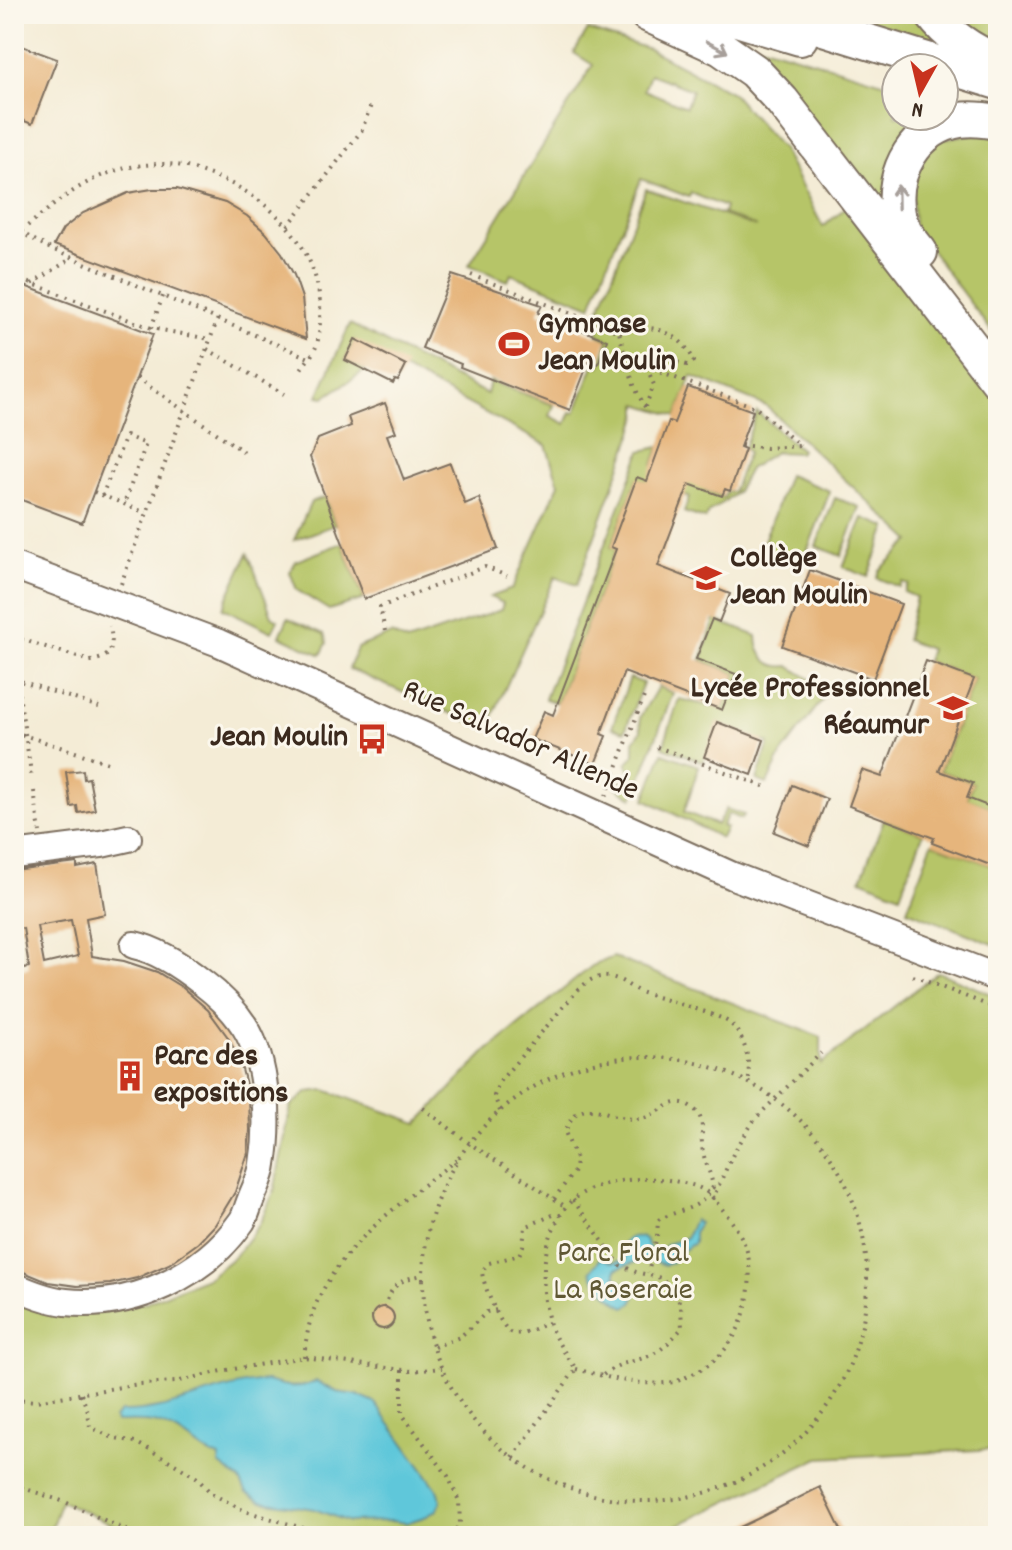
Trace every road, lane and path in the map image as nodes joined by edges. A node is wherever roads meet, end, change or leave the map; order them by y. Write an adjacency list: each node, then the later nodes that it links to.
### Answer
1 (647, 14): 30 (main road, one-way to 30)
2 (720, 14): 5 (main road)
3 (778, 14): 7 (main road)
4 (932, 14): 6 (main road)
5 (880, 62)
6 (998, 62)
7 (998, 82)
8 (960, 86): 9 (main road)
9 (998, 98)
10 (372, 102): 12 (path)
11 (998, 122): 24 (main road, one-way to 11)
12 (288, 226): 13 (path); 25 (path)
13 (17, 231): 14 (path)
14 (72, 258): 17 (path); 18 (path)
15 (471, 275): 21 (path)
16 (14, 277): 17 (path)
17 (32, 284): 20 (path)
18 (163, 296): 19 (path); 20 (path)
19 (218, 318): 22 (path); 25 (path)
20 (151, 328): 22 (path)
21 (619, 332): 26 (path); 27 (path)
22 (210, 339): 23 (path)
23 (207, 349): 31 (path); 32 (path)
24 (998, 354)
25 (309, 358): 28 (path)
26 (626, 360): 27 (path); 27 (path)
27 (648, 368): 33 (path)
28 (301, 369)
29 (137, 378): 32 (path)
30 (998, 381)
31 (284, 394)
32 (184, 410): 34 (path); 38 (path)
33 (741, 445)
34 (244, 452)
35 (94, 492): 36 (path)
36 (102, 496): 37 (path); 37 (path)
37 (124, 504): 38 (path)
38 (146, 513): 41 (path)
39 (14, 566): 41 (street, Rue Salvador Allende)
40 (507, 576): 42 (path)
41 (114, 603): 43 (path); 61 (street, Rue Salvador Allende)
42 (385, 631)
43 (14, 637)
44 (14, 662): 45 (path)
45 (16, 680): 47 (path); 49 (path)
46 (645, 694): 53 (path)
47 (99, 707)
48 (14, 732): 49 (path)
49 (25, 736): 51 (path); 52 (path)
50 (657, 747): 54 (path)
51 (109, 763)
52 (32, 779)
53 (612, 784)
54 (769, 788)
55 (34, 791): 57 (path)
56 (128, 838): 57 (street)
57 (43, 850): 58 (street)
58 (14, 855)
59 (134, 945): 77 (street)
60 (913, 976): 62 (path)
61 (998, 978)
62 (998, 1009)
63 (821, 1053): 65 (path)
64 (749, 1082): 65 (path); 67 (path); 67 (path)
65 (776, 1100): 70 (path); 89 (path)
66 (423, 1108): 68 (path)
67 (500, 1111): 68 (path)
68 (469, 1143): 69 (path); 71 (path)
69 (458, 1159): 76 (path); 82 (path)
70 (711, 1196): 71 (path); 72 (path); 75 (path); 86 (path)
71 (554, 1199): 73 (path)
72 (573, 1200): 73 (path); 75 (path)
73 (566, 1207): 74 (path)
74 (561, 1215): 79 (path); 80 (path)
75 (648, 1273): 86 (path)
76 (423, 1275): 78 (path); 81 (path)
77 (14, 1286)
78 (385, 1308)
79 (497, 1310): 80 (path); 81 (path)
80 (549, 1323): 84 (path)
81 (434, 1347): 83 (path)
82 (304, 1357): 85 (path); 87 (path)
83 (442, 1368): 85 (path); 89 (path)
84 (576, 1369): 86 (path); 89 (path)
85 (402, 1370): 93 (path)
86 (602, 1376)
87 (81, 1394): 88 (path); 92 (path)
88 (14, 1399)
89 (513, 1457)
90 (14, 1485): 91 (path)
91 (139, 1536)
92 (330, 1536)
93 (451, 1536)

